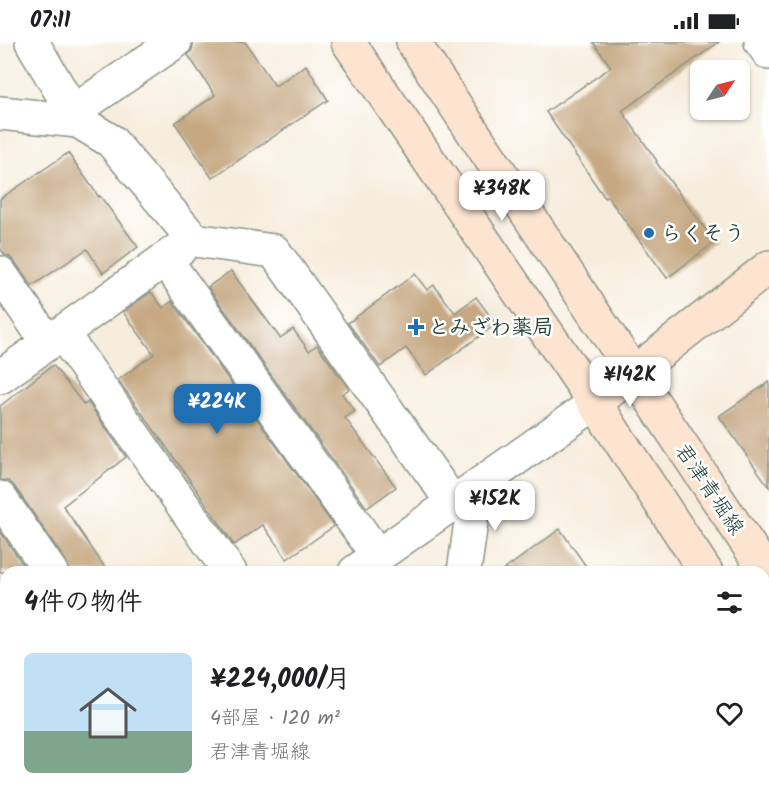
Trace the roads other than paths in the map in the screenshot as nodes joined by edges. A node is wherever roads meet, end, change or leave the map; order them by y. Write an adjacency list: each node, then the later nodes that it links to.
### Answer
1 (32, 42): 8 (street)
2 (175, 42): 8 (street)
3 (348, 42): 16 (main road)
4 (413, 42): 14 (main road, 君津青堀線)
5 (761, 42): 6 (street)
6 (769, 53)
7 (0, 113): 8 (street)
8 (76, 117): 9 (street)
9 (194, 240): 10 (street); 17 (street)
10 (165, 259): 13 (street); 19 (street)
11 (769, 267): 14 (main road)
12 (0, 273): 13 (street)
13 (55, 338): 15 (street); 21 (street)
14 (633, 374): 16 (main road); 24 (main road, 君津青堀線)
15 (0, 377)
16 (595, 403): 17 (street); 23 (main road)
17 (465, 495): 19 (street); 22 (street)
18 (0, 498): 20 (street)
19 (367, 564)
20 (47, 566)
21 (226, 566)
22 (464, 566)
23 (702, 566)
24 (762, 566)

